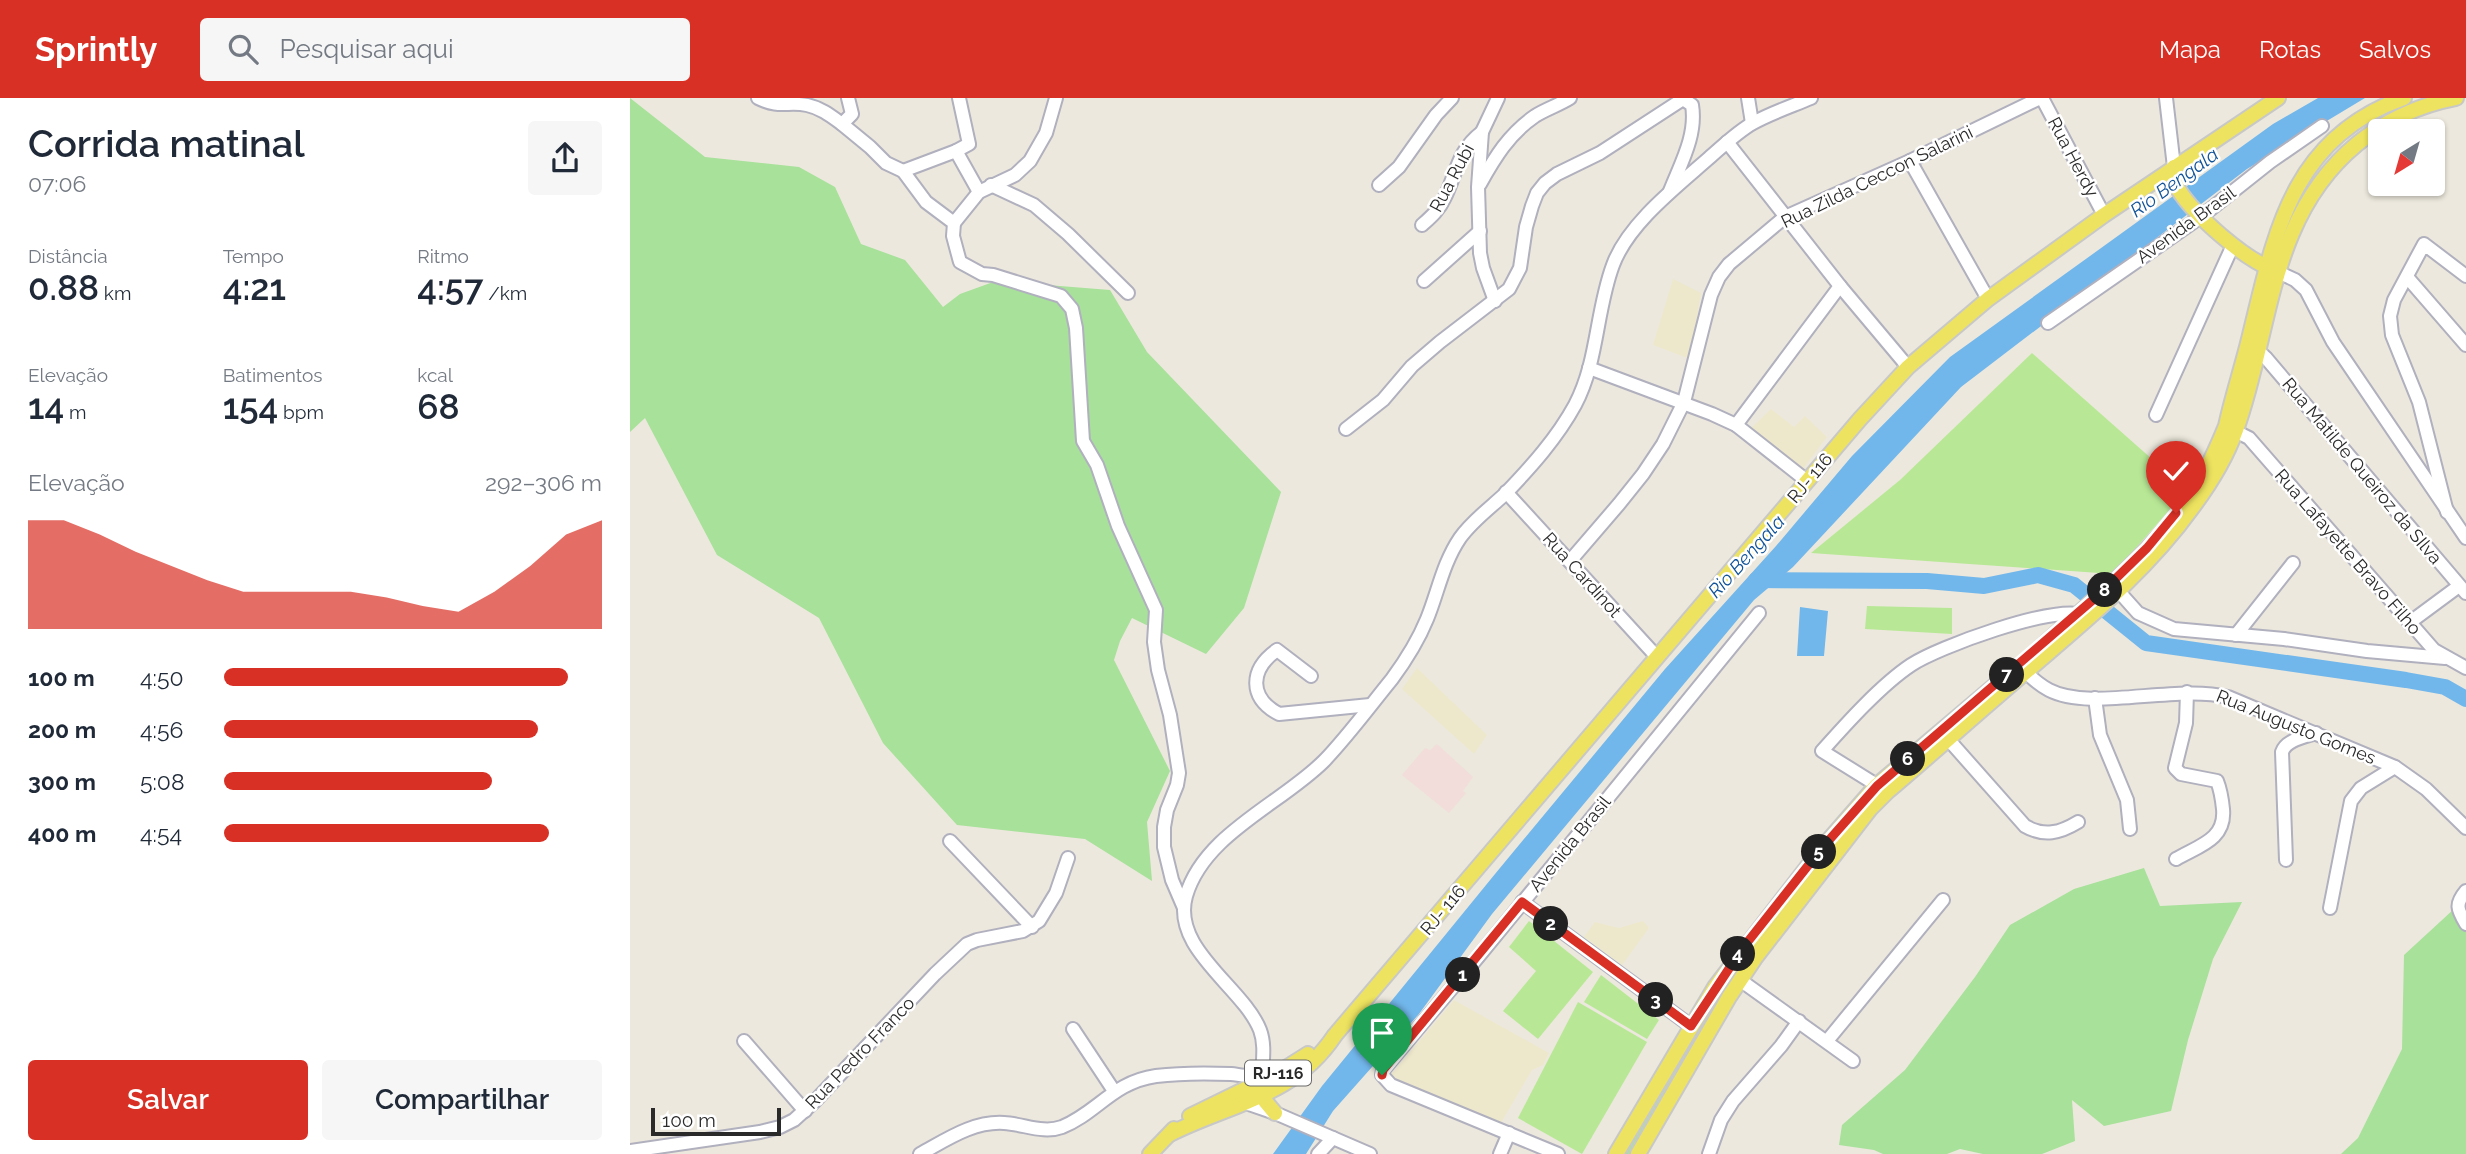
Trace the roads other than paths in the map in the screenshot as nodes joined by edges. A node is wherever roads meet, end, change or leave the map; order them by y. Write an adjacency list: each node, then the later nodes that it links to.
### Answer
1 (758, 98): 15 (street)
2 (848, 98): 15 (street)
3 (959, 98): 20 (street)
4 (1055, 98): 24 (street)
5 (1452, 98): 25 (street)
6 (1498, 98): 18 (street)
7 (1570, 98): 26 (street)
8 (1748, 98): 16 (street)
9 (1811, 98): 16 (street)
10 (2041, 98): 21 (street, Rua Zilda Ceccon Salarini); 30 (street, Rua Herdy)
11 (2166, 98): 22 (street)
12 (2276, 98): 22 (main road, RJ- 116 / RJ-116)
13 (2404, 98): 36 (main road)
14 (2452, 99): 36 (main road)
15 (842, 124): 23 (street)
16 (1752, 124): 19 (street)
17 (2322, 126): 29 (street, Avenida Brasil)
18 (1482, 132): 26 (street); 33 (street, Rua Rubi)
19 (1727, 142): 28 (street); 31 (street)
20 (956, 151): 23 (street); 27 (street)
21 (1909, 161): 31 (street, Rua Zilda Ceccon Salarini); 42 (street)
22 (2174, 167): 29 (main road); 30 (main road, RJ- 116 / RJ-116)
23 (903, 171): 32 (street)
24 (991, 185): 27 (street); 41 (street)
25 (1379, 185)
26 (1478, 187): 34 (street)
27 (979, 192): 32 (street)
28 (1668, 194): 43 (street); 48 (street)
29 (2198, 212): 35 (main road); 44 (street, Avenida Brasil)
30 (2104, 215): 42 (main road, RJ- 116 / RJ-116)
31 (1785, 218): 40 (street); 49 (street, Rua Zilda Ceccon Salarini)
32 (954, 223): 88 (street)
33 (1422, 225)
34 (1480, 231): 39 (street); 43 (street)
35 (2233, 245): 36 (main road); 50 (street)
36 (2272, 270): 46 (main road); 56 (street)
37 (2466, 276): 38 (street)
38 (2407, 277): 45 (street); 56 (street)
39 (1424, 281)
40 (1840, 286): 47 (street); 51 (street)
41 (1128, 293)
42 (1988, 299): 47 (main road, RJ- 116 / RJ-116)
43 (1495, 301): 53 (street)
44 (2048, 323)
45 (2466, 345)
46 (2253, 346): 52 (main road); 60 (street, Rua Matilde Queiroz da SIlva)
47 (1908, 367): 54 (main road, RJ- 116 / RJ-116)
48 (1588, 368): 49 (street); 55 (street)
49 (1684, 402): 51 (street); 58 (street, Rua Zilda Ceccon Salarini)
50 (2156, 415)
51 (1736, 425): 54 (street)
52 (2231, 428): 61 (main road); 64 (street, Rua Lafayette Bravo Filho)
53 (1346, 429)
54 (1807, 481): 66 (main road, RJ- 116 / RJ-116)
55 (1506, 492): 58 (street, Rua Cardinot); 73 (street)
56 (2447, 512): 57 (street)
57 (2466, 538)
58 (1570, 561): 66 (street, Rua Cardinot)
59 (2293, 563): 65 (street)
60 (2462, 590): 64 (street)
61 (2111, 592): 62 (main road); 65 (street)
62 (2089, 611): 69 (main road); 77 (street)
63 (1759, 613): 87 (street, Avenida Brasil)
64 (2409, 622): 67 (street, Rua Lafayette Bravo Filho)
65 (2236, 635): 67 (street)
66 (1657, 657): 102 (main road, RJ- 116 / RJ-116)
67 (2445, 658): 68 (street, Rua Lafayette Bravo Filho)
68 (2466, 667)
69 (2023, 669): 72 (street, Rua Augusto Gomes); 75 (main road); 77 (main road)
70 (1311, 676): 73 (street)
71 (2187, 692): 72 (street, Rua Augusto Gomes); 74 (street, Rua Augusto Gomes); 83 (street)
72 (2095, 698): 80 (street)
73 (1370, 705): 88 (street)
74 (2316, 733): 76 (street, Rua Augusto Gomes); 84 (street)
75 (1948, 739): 77 (main road); 78 (street)
76 (2395, 767): 79 (street, Rua Augusto Gomes); 89 (street)
77 (1882, 789): 92 (main road); 93 (main road)
78 (2078, 822)
79 (2466, 828)
80 (2130, 829)
81 (950, 841): 91 (street)
82 (1068, 858): 91 (street)
83 (2176, 859)
84 (2286, 860)
85 (2466, 891): 90 (street)
86 (1943, 900): 99 (street)
87 (1522, 902): 96 (street); 109 (street, Avenida Brasil)
88 (1184, 908): 101 (street)
89 (2330, 908)
90 (2466, 924)
91 (1032, 927): 107 (street, Rua Pedro Franco)
92 (1742, 949): 93 (main road); 96 (main road)
93 (1755, 958): 94 (main road)
94 (1740, 980): 95 (street); 120 (main road)
95 (1799, 1021): 99 (street); 121 (street)
96 (1691, 1026): 119 (main road)
97 (1073, 1029): 103 (street)
98 (744, 1041): 107 (street)
99 (1827, 1041): 100 (street)
100 (1853, 1060)
101 (1262, 1076): 102 (main road, RJ- 116 / RJ-116); 103 (street); 105 (main road, RJ- 116 / RJ-116)
102 (1282, 1078): 104 (main road); 108 (main road)
103 (1114, 1091): 113 (street)
104 (1265, 1096): 106 (main road, RJ-116); 108 (main road)
105 (1217, 1103): 106 (main road); 110 (main road, RJ- 116 / RJ-116)
106 (1246, 1103): 108 (street); 110 (main road, RJ-116)
107 (805, 1111): 112 (street, Rua Pedro Franco)
108 (1279, 1115): 111 (street)
109 (1509, 1133): 117 (street); 118 (street)
110 (1170, 1134): 114 (main road, RJ-116)
111 (1328, 1137): 115 (street); 116 (street)
112 (630, 1150)
113 (920, 1154)
114 (1150, 1154)
115 (1318, 1154)
116 (1370, 1154)
117 (1500, 1154)
118 (1559, 1154)
119 (1616, 1154)
120 (1638, 1154)
121 (1709, 1154)

